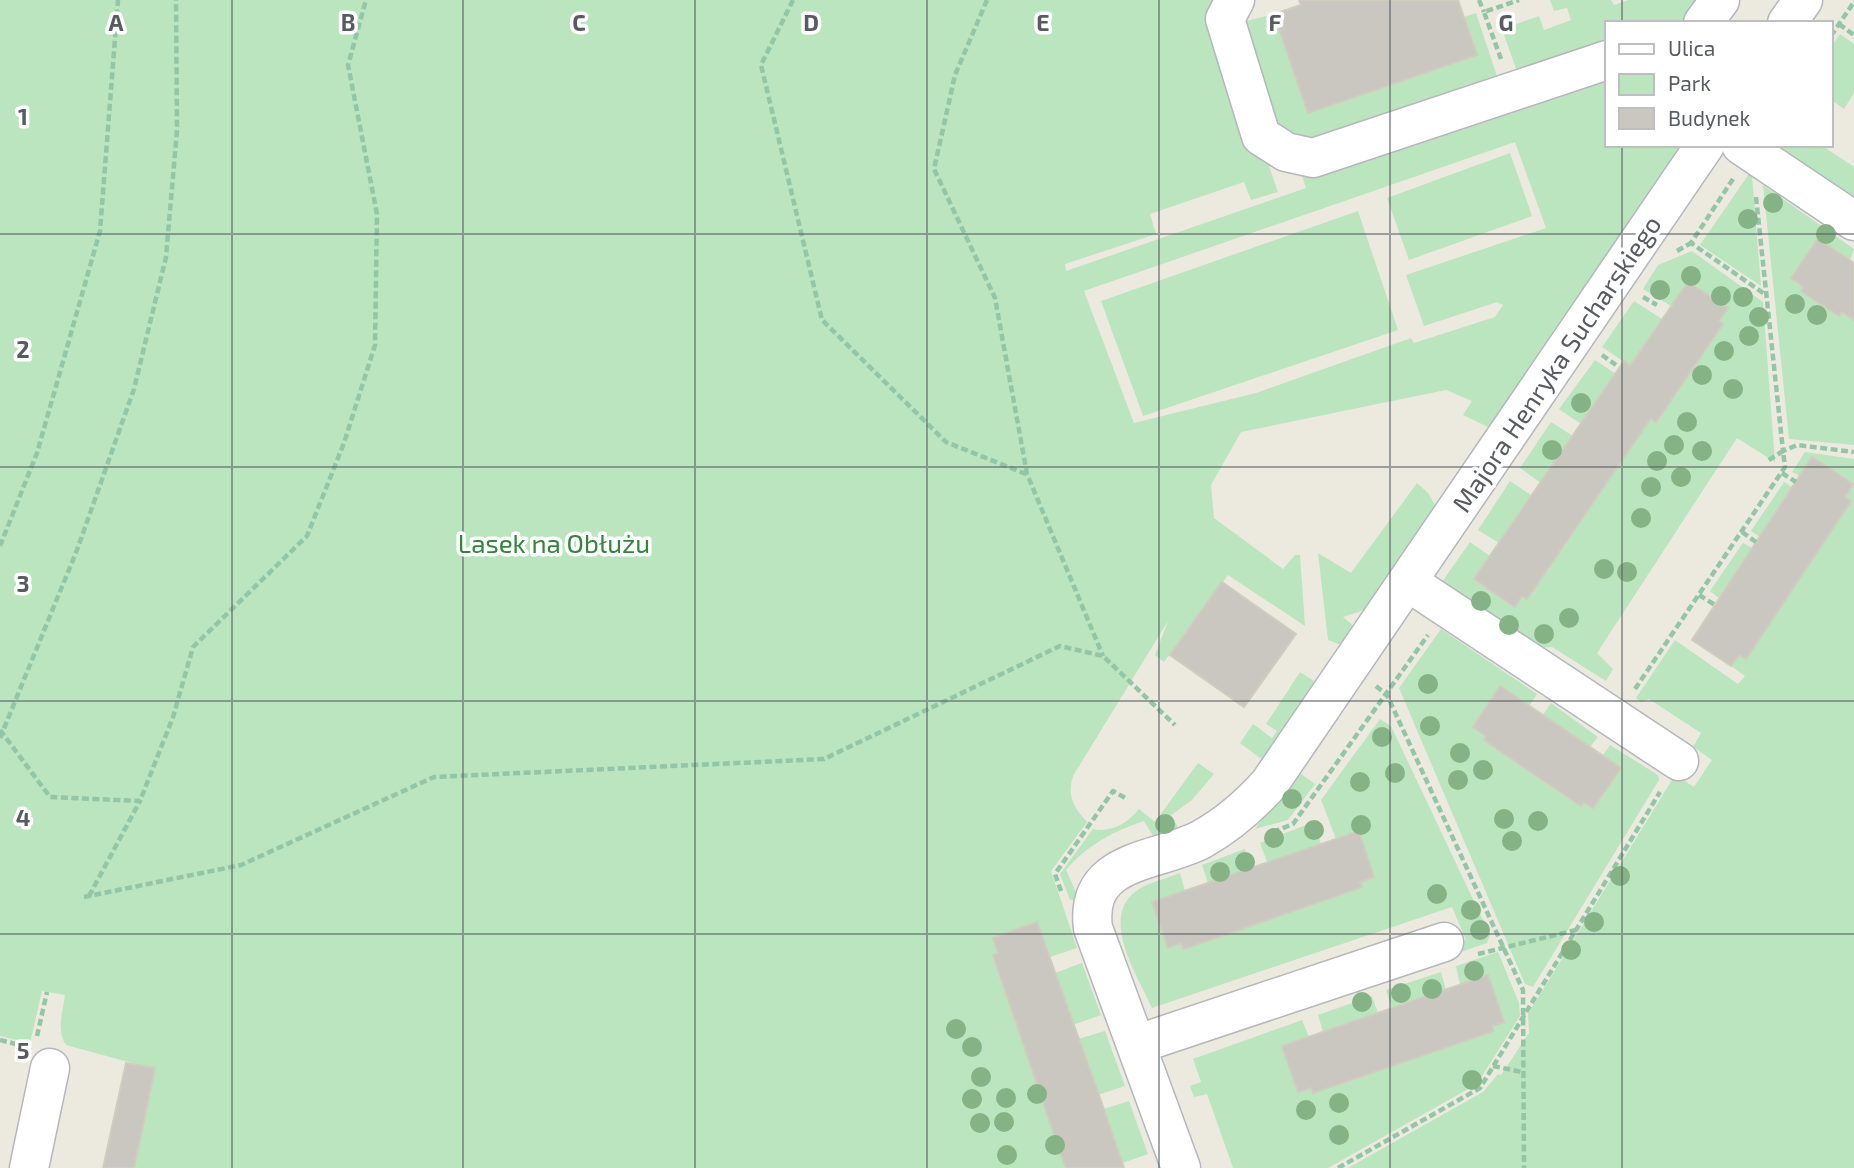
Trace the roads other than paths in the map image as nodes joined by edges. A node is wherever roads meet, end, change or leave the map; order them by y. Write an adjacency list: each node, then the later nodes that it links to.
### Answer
1 (1235, 0): 6 (street)
2 (1720, 0): 4 (street)
3 (1803, 0): 5 (street)
4 (1704, 21)
5 (1788, 21)
6 (1605, 61)
7 (1704, 147): 10 (street, Majora Henryka Sucharskiego)
8 (1746, 149): 9 (street)
9 (1854, 221)
10 (1418, 589): 11 (street); 13 (street, Majora Henryka Sucharskiego)
11 (1679, 761)
12 (1456, 949): 13 (street)
13 (1138, 1044): 16 (street, Majora Henryka Sucharskiego)
14 (50, 1068): 15 (street)
15 (29, 1168)
16 (1181, 1168)

